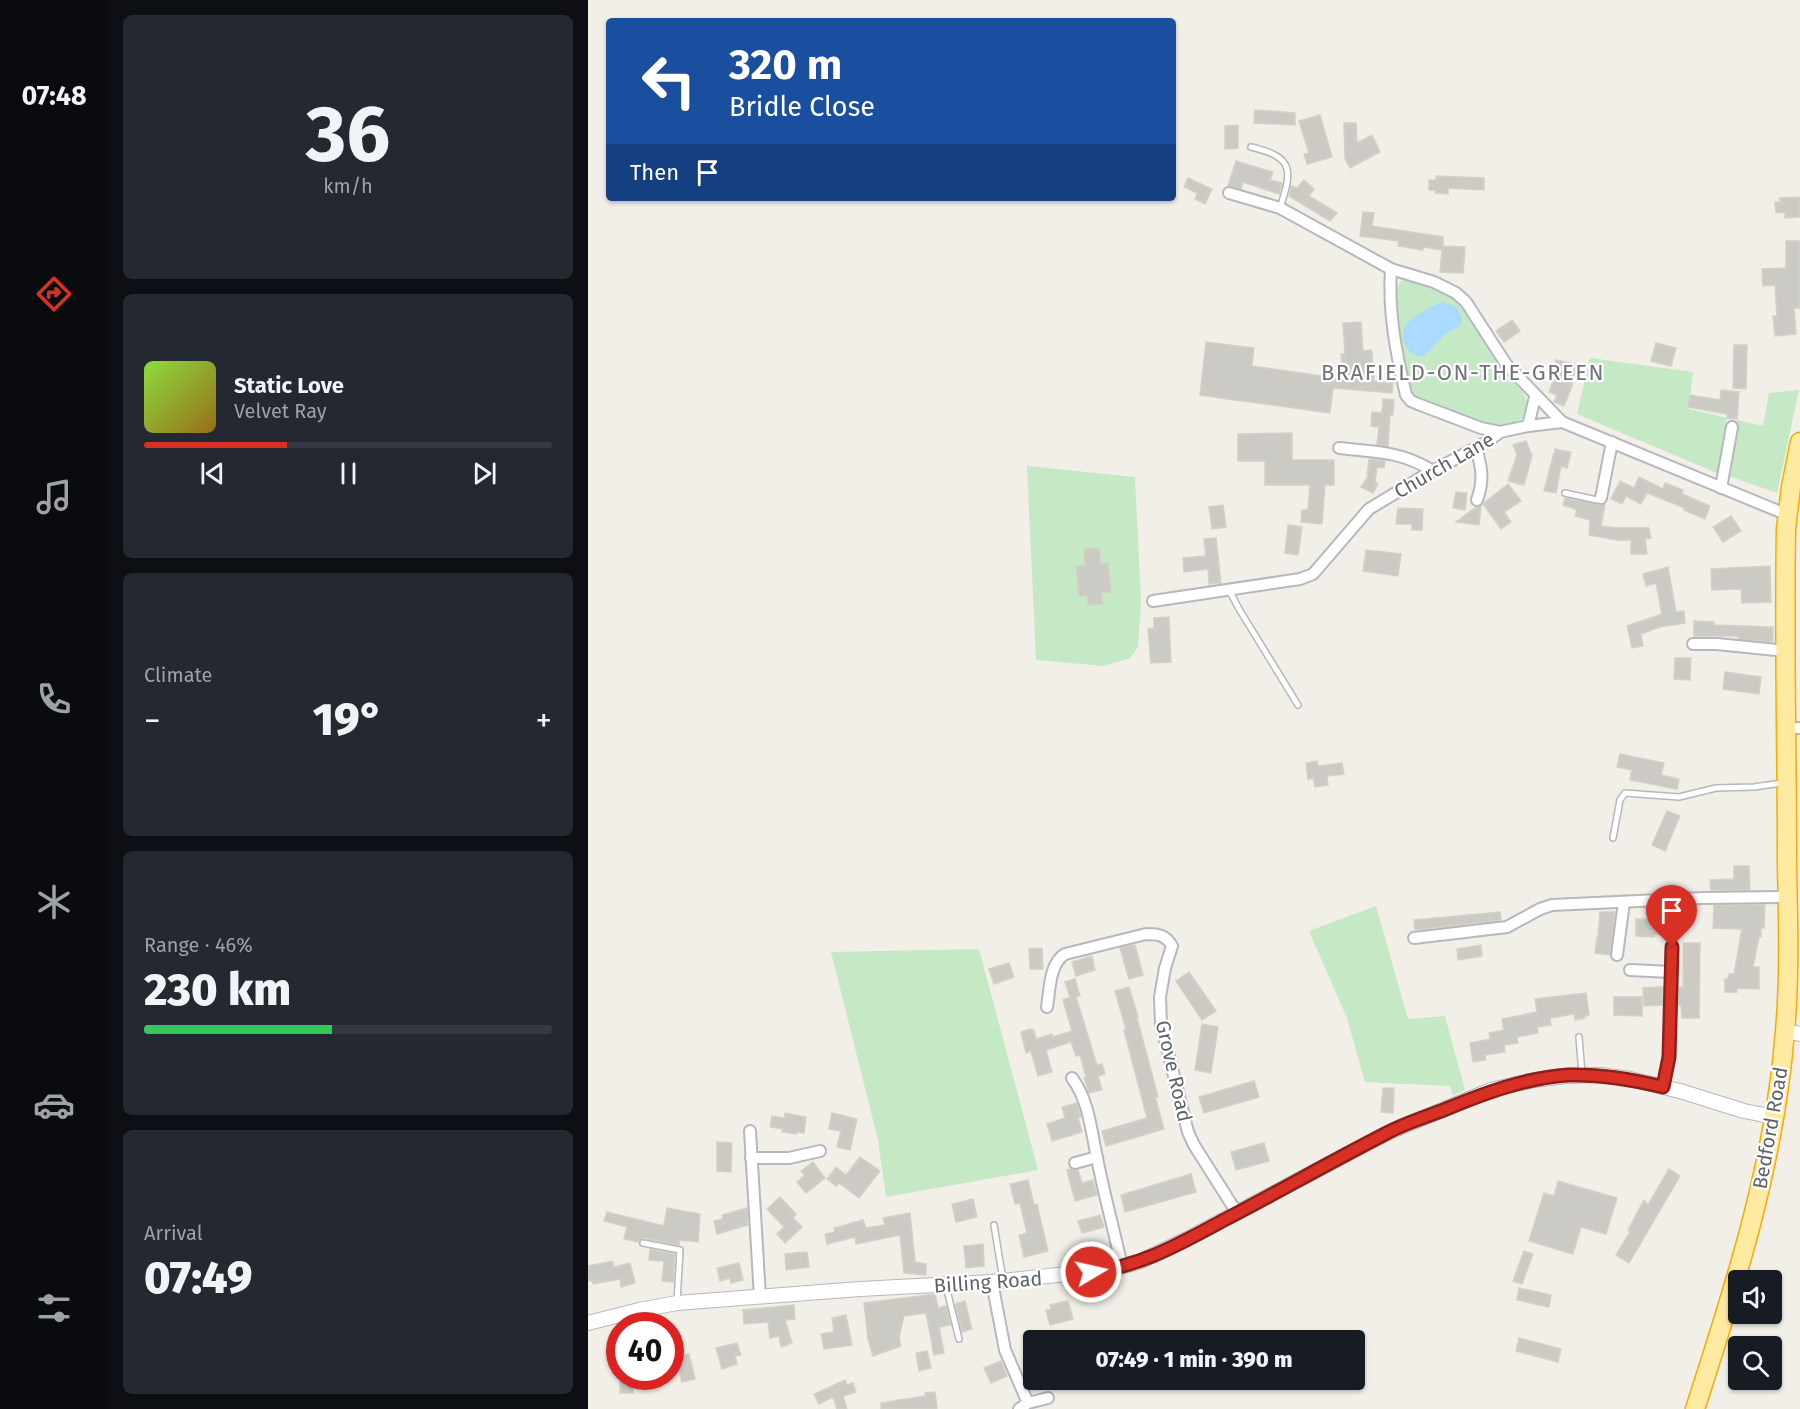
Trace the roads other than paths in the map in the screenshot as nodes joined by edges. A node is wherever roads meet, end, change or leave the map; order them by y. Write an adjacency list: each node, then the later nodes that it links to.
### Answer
1 (1251, 147): 3 (lane)
2 (1229, 193): 3 (street)
3 (1280, 208): 4 (street)
4 (1391, 269): 5 (street); 9 (street)
5 (1535, 396): 6 (street); 7 (street)
6 (1562, 422): 7 (street, Church Lane); 10 (street, Church Lane)
7 (1528, 426): 9 (street, Church Lane)
8 (1732, 428): 15 (street)
9 (1500, 432): 13 (street, Church Lane)
10 (1612, 442): 15 (street, Church Lane); 17 (street)
11 (1800, 442): 19 (highway, Bedford Road)
12 (1339, 448): 14 (street)
13 (1476, 448): 14 (street, Church Lane); 18 (street)
14 (1433, 471): 20 (street, Church Lane)
15 (1721, 488): 19 (street, Church Lane)
16 (1565, 493): 17 (lane)
17 (1601, 498)
18 (1478, 501)
19 (1788, 515): 23 (highway, Bedford Road)
20 (1229, 590): 21 (street, Church Lane); 24 (lane)
21 (1153, 601)
22 (1693, 644): 23 (street)
23 (1786, 651): 25 (highway, Bedford Road)
24 (1298, 705)
25 (1793, 728): 26 (highway, Bedford Road)
26 (1787, 782): 27 (lane); 28 (highway, Bedford Road)
27 (1613, 838)
28 (1788, 897): 29 (street); 36 (highway, Bedford Road)
29 (1624, 902): 30 (street); 32 (street)
30 (1414, 938)
31 (1672, 947): 34 (street)
32 (1617, 955)
33 (1630, 970): 34 (street)
34 (1671, 972): 40 (street)
35 (1047, 1007): 47 (street, Grove Road)
36 (1793, 1032): 41 (highway, Bedford Road)
37 (1579, 1037): 38 (lane)
38 (1582, 1075): 40 (street, Billing Road); 47 (street, Billing Road)
39 (1072, 1078): 45 (street)
40 (1663, 1087): 41 (street, Billing Road)
41 (1775, 1117): 59 (highway, Bedford Road)
42 (750, 1131): 44 (street)
43 (820, 1151): 44 (street)
44 (751, 1158): 53 (street)
45 (1097, 1158): 46 (street); 50 (street)
46 (1075, 1163)
47 (1237, 1213): 50 (street, Billing Road)
48 (994, 1225): 51 (lane)
49 (643, 1243): 54 (lane)
50 (1122, 1267): 51 (street, Billing Road)
51 (998, 1282): 52 (street, Billing Road); 58 (street)
52 (946, 1285): 53 (street, Billing Road); 56 (lane)
53 (760, 1297): 54 (street, Billing Road)
54 (677, 1303): 55 (street, Billing Road)
55 (588, 1323)
56 (959, 1339)
57 (1048, 1398): 58 (street)
58 (1024, 1406)
59 (1695, 1409)

